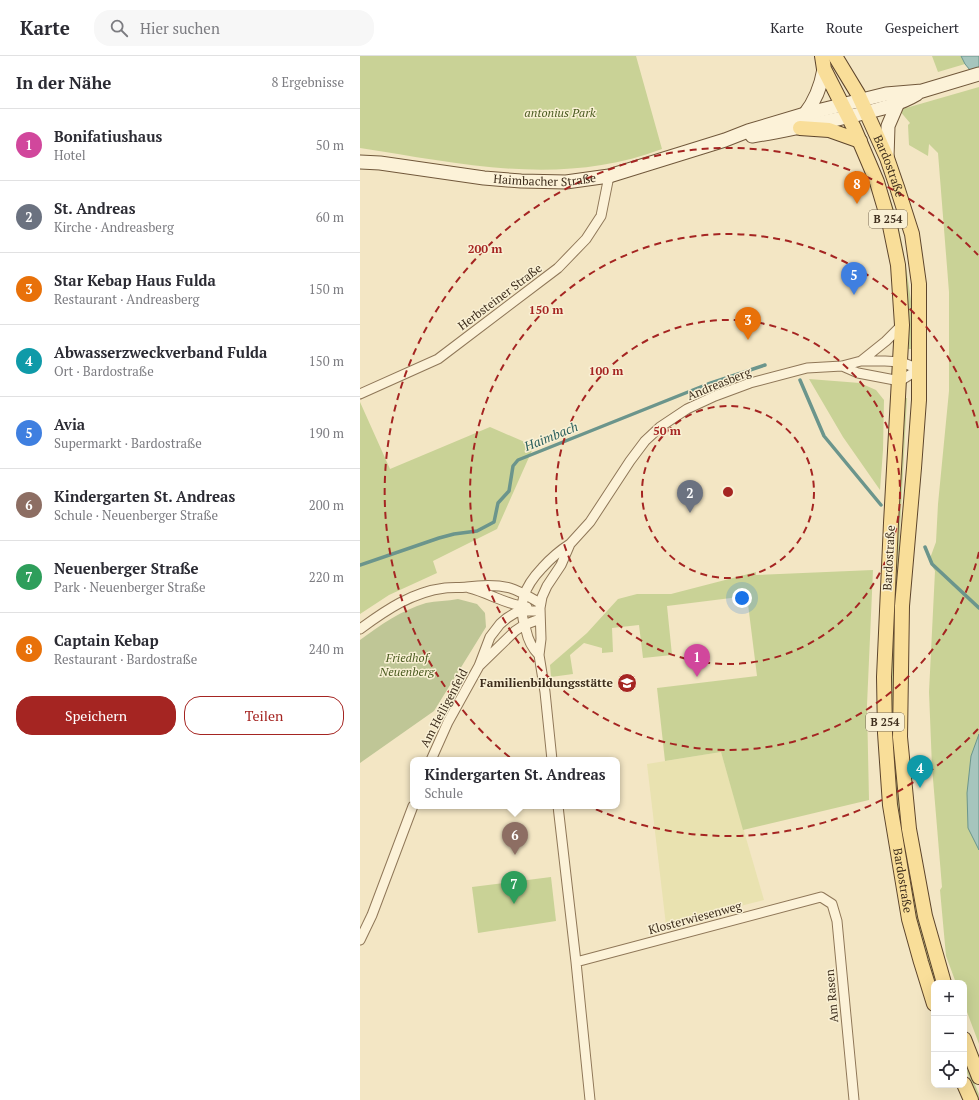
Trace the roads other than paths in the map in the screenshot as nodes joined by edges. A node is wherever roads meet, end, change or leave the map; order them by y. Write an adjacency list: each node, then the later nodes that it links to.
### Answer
1 (834, 56): 6 (main road, Bardostraße)
2 (823, 62): 7 (main road, B 254); 8 (main road)
3 (979, 74): 4 (main road)
4 (927, 90): 5 (main road); 6 (main road)
5 (897, 104): 6 (main road); 12 (main road)
6 (864, 106): 7 (main road); 12 (main road, Bardostraße / B 254)
7 (845, 111): 8 (main road, Haimbacher Straße); 9 (main road, Haimbacher Straße); 11 (main road, Bardostraße / B 254)
8 (805, 114): 10 (main road, Haimbacher Straße)
9 (800, 128): 10 (main road, Haimbacher Straße); 11 (main road)
10 (726, 140): 14 (main road, Haimbacher Straße)
11 (860, 141): 15 (main road, Bardostraße / B 254)
12 (887, 158): 19 (main road, Bardostraße / B 254)
13 (360, 162): 14 (main road, Haimbacher Straße)
14 (609, 176): 21 (street, Herbsteiner Straße)
15 (902, 325): 16 (street, Andreasberg); 17 (main road, Bardostraße / B 254)
16 (861, 361): 17 (street, Andreasberg); 18 (street, Andreasberg)
17 (901, 362): 19 (street, Andreasberg); 20 (main road, Bardostraße / B 254)
18 (842, 366): 20 (street, Andreasberg); 22 (street, Andreasberg)
19 (919, 370): 20 (street); 38 (main road, Bardostraße / B 254)
20 (900, 381): 39 (main road, Bardostraße / B 254)
21 (360, 394)
22 (570, 544): 24 (street, Andreasberg); 26 (street, Andreasberg)
23 (466, 587): 24 (street); 25 (street); 28 (street)
24 (524, 595): 25 (street, Andreasberg); 26 (street)
25 (523, 609): 26 (street, Am Heiligenfeld); 27 (street, Andreasberg); 30 (street, Am Heiligenfeld)
26 (540, 610): 27 (street, Am Heiligenfeld); 29 (street)
27 (524, 625): 29 (street, Andreasberg); 30 (street, Am Heiligenfeld)
28 (360, 629)
29 (538, 655): 32 (street)
30 (480, 666): 31 (street, Am Heiligenfeld)
31 (432, 757)
32 (552, 757)
33 (412, 809): 36 (street)
34 (558, 809): 37 (street)
35 (821, 897): 37 (street, Klosterwiesenweg); 44 (street, Am Rasen)
36 (360, 940)
37 (576, 962): 43 (street)
38 (943, 980)
39 (931, 994)
40 (967, 1047): 41 (main road)
41 (979, 1077)
42 (966, 1088): 45 (main road)
43 (590, 1100)
44 (854, 1100)
45 (971, 1100)

